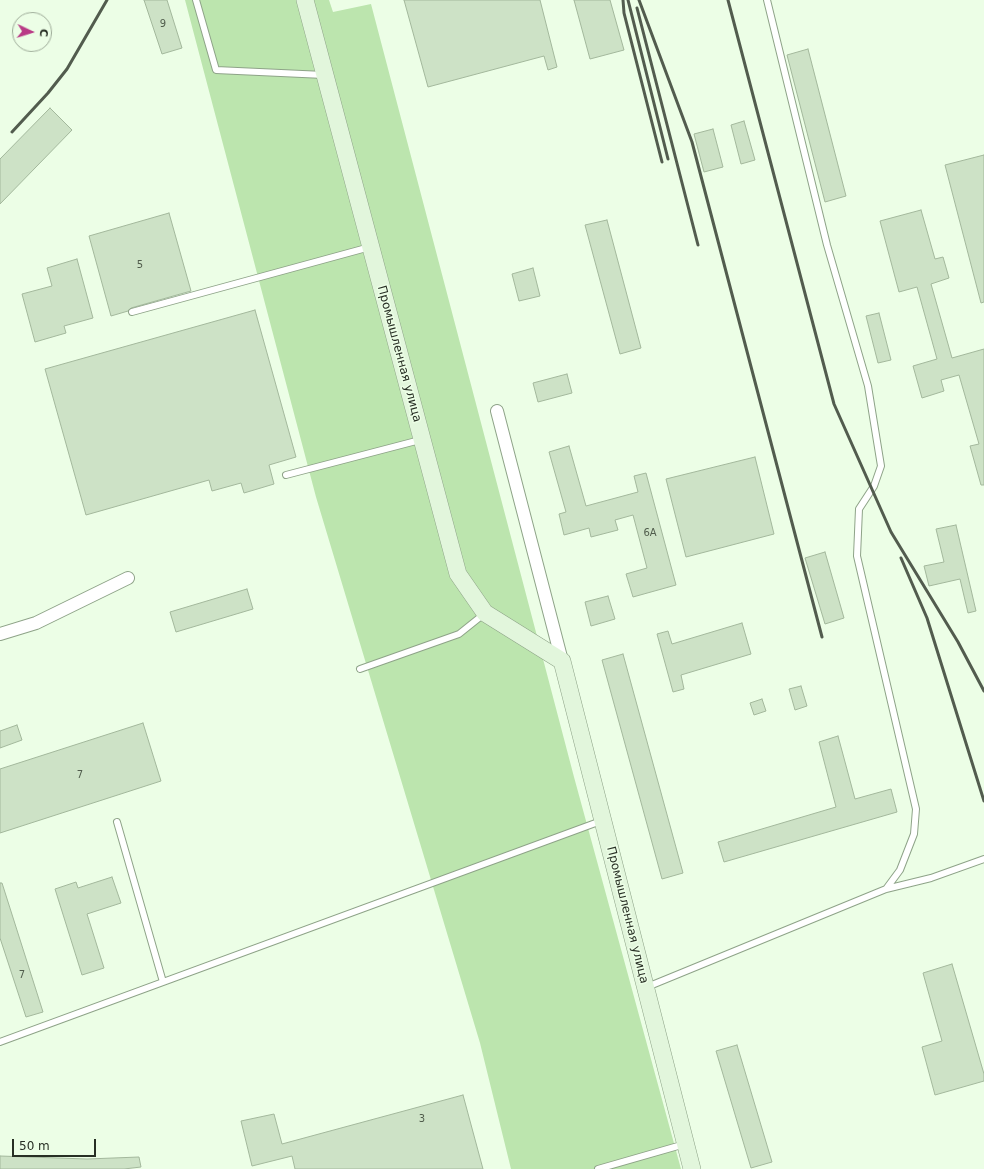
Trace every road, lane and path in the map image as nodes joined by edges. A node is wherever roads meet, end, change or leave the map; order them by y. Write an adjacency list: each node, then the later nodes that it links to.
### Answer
1 (196, 0): 4 (lane)
2 (305, 0): 4 (street, Промышленная улица)
3 (767, 0): 18 (lane)
4 (325, 76): 5 (street, Промышленная улица)
5 (370, 247): 6 (lane); 8 (street, Промышленная улица)
6 (132, 312)
7 (497, 411): 13 (street, Промышленная улица)
8 (422, 439): 9 (lane); 11 (street, Промышленная улица)
9 (286, 474)
10 (128, 578): 12 (street)
11 (485, 613): 13 (street, Промышленная улица); 14 (lane)
12 (0, 634)
13 (562, 661): 15 (street, Промышленная улица)
14 (360, 669)
15 (603, 820): 19 (lane); 20 (street, Промышленная улица)
16 (117, 822): 19 (lane)
17 (984, 859): 18 (lane)
18 (886, 889): 20 (lane)
19 (163, 982): 21 (lane)
20 (645, 987): 22 (street, Промышленная улица)
21 (0, 1042)
22 (685, 1144): 23 (lane); 24 (street, Промышленная улица)
23 (598, 1169)
24 (692, 1169)

